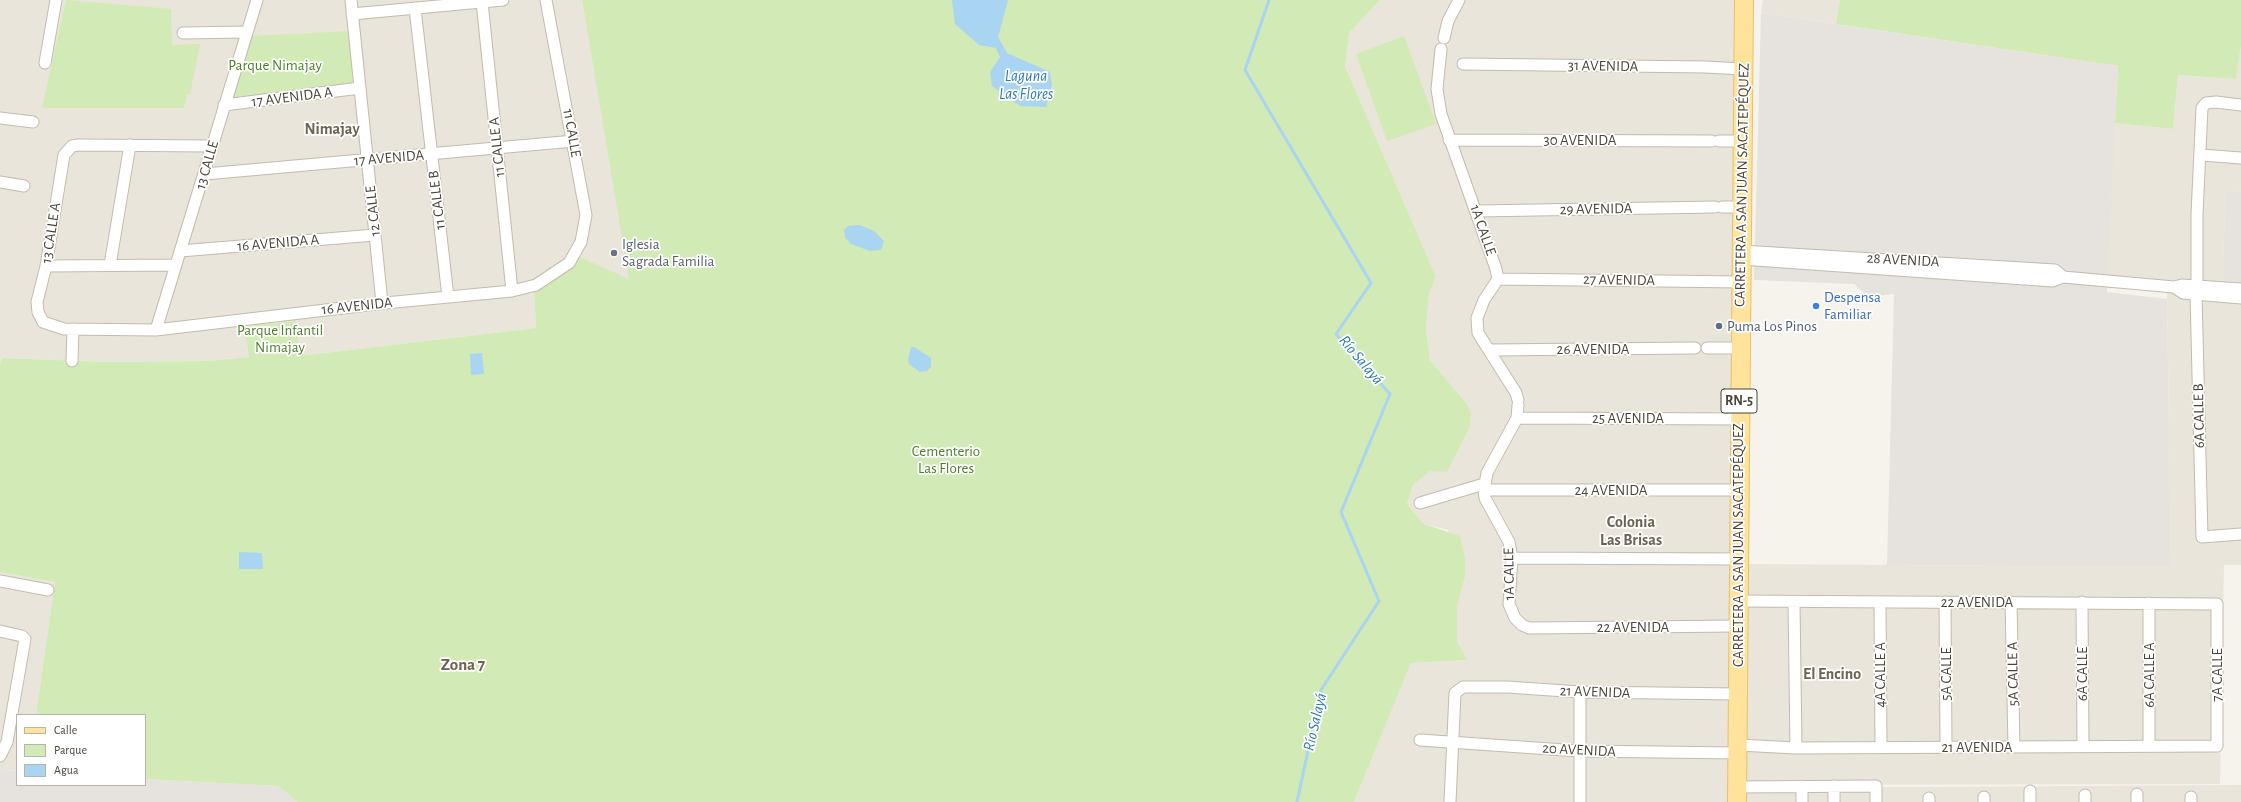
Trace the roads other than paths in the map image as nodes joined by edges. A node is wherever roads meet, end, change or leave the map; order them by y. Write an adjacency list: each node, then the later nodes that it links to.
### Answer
1 (56, 0): 13 (street)
2 (257, 0): 11 (street, 13 CALLE)
3 (351, 0): 10 (street, 12 CALLE)
4 (504, 0): 8 (street)
5 (546, 0): 22 (street, 11 CALLE)
6 (1459, 0): 21 (street, 1A CALLE)
7 (1744, 0): 15 (main road, CARRETERA A SAN JUAN SACATEPÉQUEZ / RN-5)
8 (482, 2): 9 (street); 26 (street, 11 CALLE A)
9 (415, 8): 10 (street); 27 (street, 11 CALLE B)
10 (352, 14): 16 (street, 12 CALLE)
11 (246, 32): 12 (street); 17 (street, 13 CALLE)
12 (183, 33)
13 (45, 63)
14 (1463, 64): 15 (street, 31 AVENIDA)
15 (1742, 69): 23 (main road, CARRETERA A SAN JUAN SACATEPÉQUEZ / RN-5)
16 (360, 88): 17 (street, 17 AVENIDA A); 30 (street, 12 CALLE)
17 (224, 105): 25 (street, 13 CALLE)
18 (2241, 105): 28 (street, 6A CALLE B)
19 (0, 118): 20 (street)
20 (33, 122)
21 (1449, 140): 23 (street, 30 AVENIDA); 35 (street, 1A CALLE)
22 (574, 141): 26 (street, 17 AVENIDA); 39 (street, 11 CALLE)
23 (1742, 141): 34 (main road, CARRETERA A SAN JUAN SACATEPÉQUEZ / RN-5)
24 (130, 145): 25 (street); 40 (street); 42 (street, 13 CALLE A)
25 (212, 146): 31 (street, 13 CALLE)
26 (497, 148): 27 (street, 17 AVENIDA); 47 (street, 11 CALLE A)
27 (432, 154): 30 (street, 17 AVENIDA); 48 (street, 11 CALLE B)
28 (2201, 155): 29 (street); 46 (street, 6A CALLE B)
29 (2241, 158)
30 (367, 160): 31 (street, 17 AVENIDA); 36 (street, 12 CALLE)
31 (205, 174): 37 (street, 13 CALLE)
32 (0, 182): 33 (street)
33 (24, 186)
34 (1741, 207): 35 (street, 29 AVENIDA); 38 (main road, CARRETERA A SAN JUAN SACATEPÉQUEZ / RN-5)
35 (1477, 211): 43 (street, 1A CALLE)
36 (375, 235): 37 (street, 16 AVENIDA A); 50 (street, 12 CALLE)
37 (180, 251): 41 (street, 13 CALLE)
38 (1747, 255): 44 (main road, CARRETERA A SAN JUAN SACATEPÉQUEZ / RN-5); 46 (street, 28 AVENIDA)
39 (569, 263): 47 (street, 16 AVENIDA)
40 (110, 265): 41 (street); 42 (street)
41 (176, 265): 53 (street, 13 CALLE)
42 (46, 266): 51 (street, 13 CALLE A)
43 (1498, 279): 44 (street, 27 AVENIDA); 57 (street)
44 (1741, 282): 56 (main road, CARRETERA A SAN JUAN SACATEPÉQUEZ / RN-5)
45 (2241, 289): 46 (street, 28 AVENIDA)
46 (2197, 290): 49 (street); 64 (street, 6A CALLE B)
47 (512, 291): 48 (street, 16 AVENIDA)
48 (448, 297): 50 (street, 16 AVENIDA)
49 (2241, 298)
50 (382, 303): 53 (street, 16 AVENIDA)
51 (43, 322): 52 (street, 16 AVENIDA)
52 (73, 329): 53 (street, 16 AVENIDA); 58 (street)
53 (156, 330)
54 (1695, 348): 57 (street, 26 AVENIDA)
55 (1707, 348): 56 (street)
56 (1740, 348): 60 (main road, CARRETERA A SAN JUAN SACATEPÉQUEZ / RN-5)
57 (1490, 350): 59 (street)
58 (72, 361)
59 (1517, 418): 60 (street, 25 AVENIDA); 61 (street)
60 (1739, 419): 62 (main road, CARRETERA A SAN JUAN SACATEPÉQUEZ / RN-5)
61 (1484, 487): 62 (street, 24 AVENIDA); 63 (street, 24 AVENIDA); 65 (street, 1A CALLE)
62 (1738, 490): 66 (main road, CARRETERA A SAN JUAN SACATEPÉQUEZ / RN-5)
63 (1420, 503)
64 (2241, 534)
65 (1512, 558): 66 (street); 78 (street, 1A CALLE)
66 (1738, 559): 69 (main road, CARRETERA A SAN JUAN SACATEPÉQUEZ / RN-5)
67 (0, 582): 68 (street)
68 (48, 590)
69 (1737, 600): 70 (street, 22 AVENIDA); 77 (main road, CARRETERA A SAN JUAN SACATEPÉQUEZ / RN-5)
70 (1794, 602): 74 (street, 22 AVENIDA); 90 (street)
71 (1946, 602): 72 (street, 22 AVENIDA); 74 (street, 22 AVENIDA); 88 (street, 5A CALLE)
72 (2011, 602): 73 (street, 22 AVENIDA); 89 (street, 5A CALLE A)
73 (2082, 602): 75 (street, 22 AVENIDA); 84 (street, 6A CALLE)
74 (1880, 603): 87 (street, 4A CALLE A)
75 (2149, 603): 76 (street, 22 AVENIDA); 85 (street, 6A CALLE A)
76 (2217, 604): 86 (street, 7A CALLE)
77 (1737, 626): 78 (street, 22 AVENIDA); 81 (main road, CARRETERA A SAN JUAN SACATEPÉQUEZ / RN-5)
78 (1529, 628)
79 (0, 631): 93 (street)
80 (1580, 692): 81 (street, 21 AVENIDA); 83 (street, 21 AVENIDA); 92 (street)
81 (1738, 694): 91 (main road, CARRETERA A SAN JUAN SACATEPÉQUEZ / RN-5)
82 (1420, 740): 83 (street, 20 AVENIDA)
83 (1454, 742): 92 (street, 20 AVENIDA); 98 (street)
84 (2083, 746): 85 (street, 21 AVENIDA); 89 (street, 21 AVENIDA)
85 (2149, 746): 86 (street, 21 AVENIDA)
86 (2217, 746)
87 (1881, 747): 88 (street, 21 AVENIDA); 90 (street, 21 AVENIDA)
88 (1946, 747): 89 (street, 21 AVENIDA)
89 (2014, 747)
90 (1796, 748): 91 (street, 21 AVENIDA)
91 (1738, 749): 92 (street, 20 AVENIDA); 97 (main road, CARRETERA A SAN JUAN SACATEPÉQUEZ / RN-5)
92 (1579, 752): 99 (street)
93 (0, 756)
94 (1802, 786): 95 (street); 97 (street); 100 (street)
95 (1834, 786): 101 (street); 102 (street)
96 (2030, 791): 103 (street)
97 (1737, 795)
98 (1450, 802)
99 (1580, 802)
100 (1802, 802)
101 (1834, 802)
102 (1876, 802)
103 (2030, 802)

